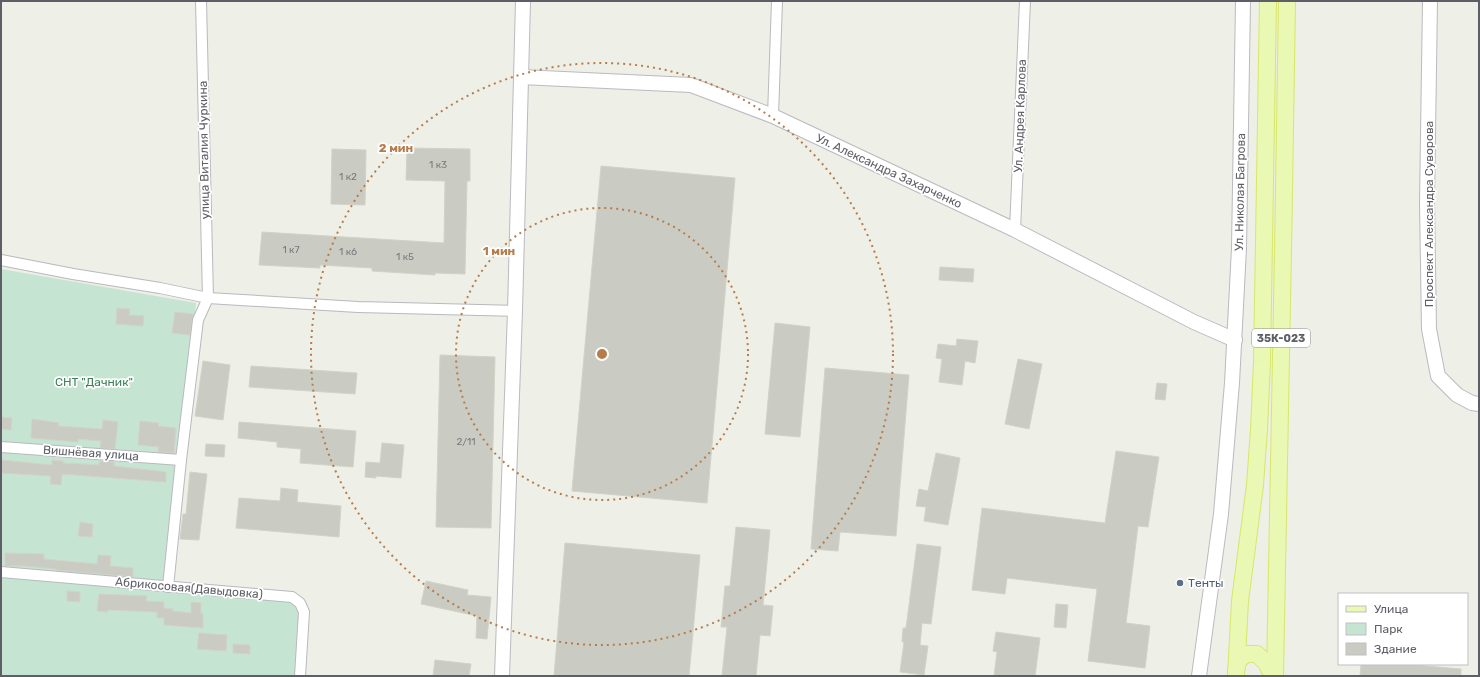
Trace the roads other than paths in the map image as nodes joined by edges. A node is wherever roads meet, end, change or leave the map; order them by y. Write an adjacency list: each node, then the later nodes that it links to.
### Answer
1 (200, 1): 13 (street, улица Виталия Чуркина)
2 (523, 1): 9 (street)
3 (777, 1): 10 (street)
4 (1025, 1): 11 (street, Ул. Андрея Карлова)
5 (1243, 1): 15 (street, Ул. Николая Багрова)
6 (1268, 1): 21 (main road, 35К-023)
7 (1287, 1): 25 (main road, 35К-023)
8 (1430, 1): 16 (street, Проспект Александра Суворова)
9 (522, 77): 10 (street, Ул. Александра Захарченко); 14 (street)
10 (773, 116): 11 (street, Ул. Александра Захарченко)
11 (1015, 230): 15 (street, Ул. Александра Захарченко)
12 (1, 260): 13 (street)
13 (208, 298): 14 (street); 18 (street)
14 (515, 311): 23 (street)
15 (1235, 340): 24 (street, Ул. Николая Багрова)
16 (1479, 404)
17 (1, 447): 18 (street, Вишнёвая улица)
18 (181, 460): 20 (street)
19 (1, 572): 20 (street, Абрикосовая(Давыдовка))
20 (168, 587): 22 (street, Абрикосовая(Давыдовка))
21 (1235, 674): 25 (main road)
22 (300, 676)
23 (502, 676)
24 (1199, 676)
25 (1274, 676)

